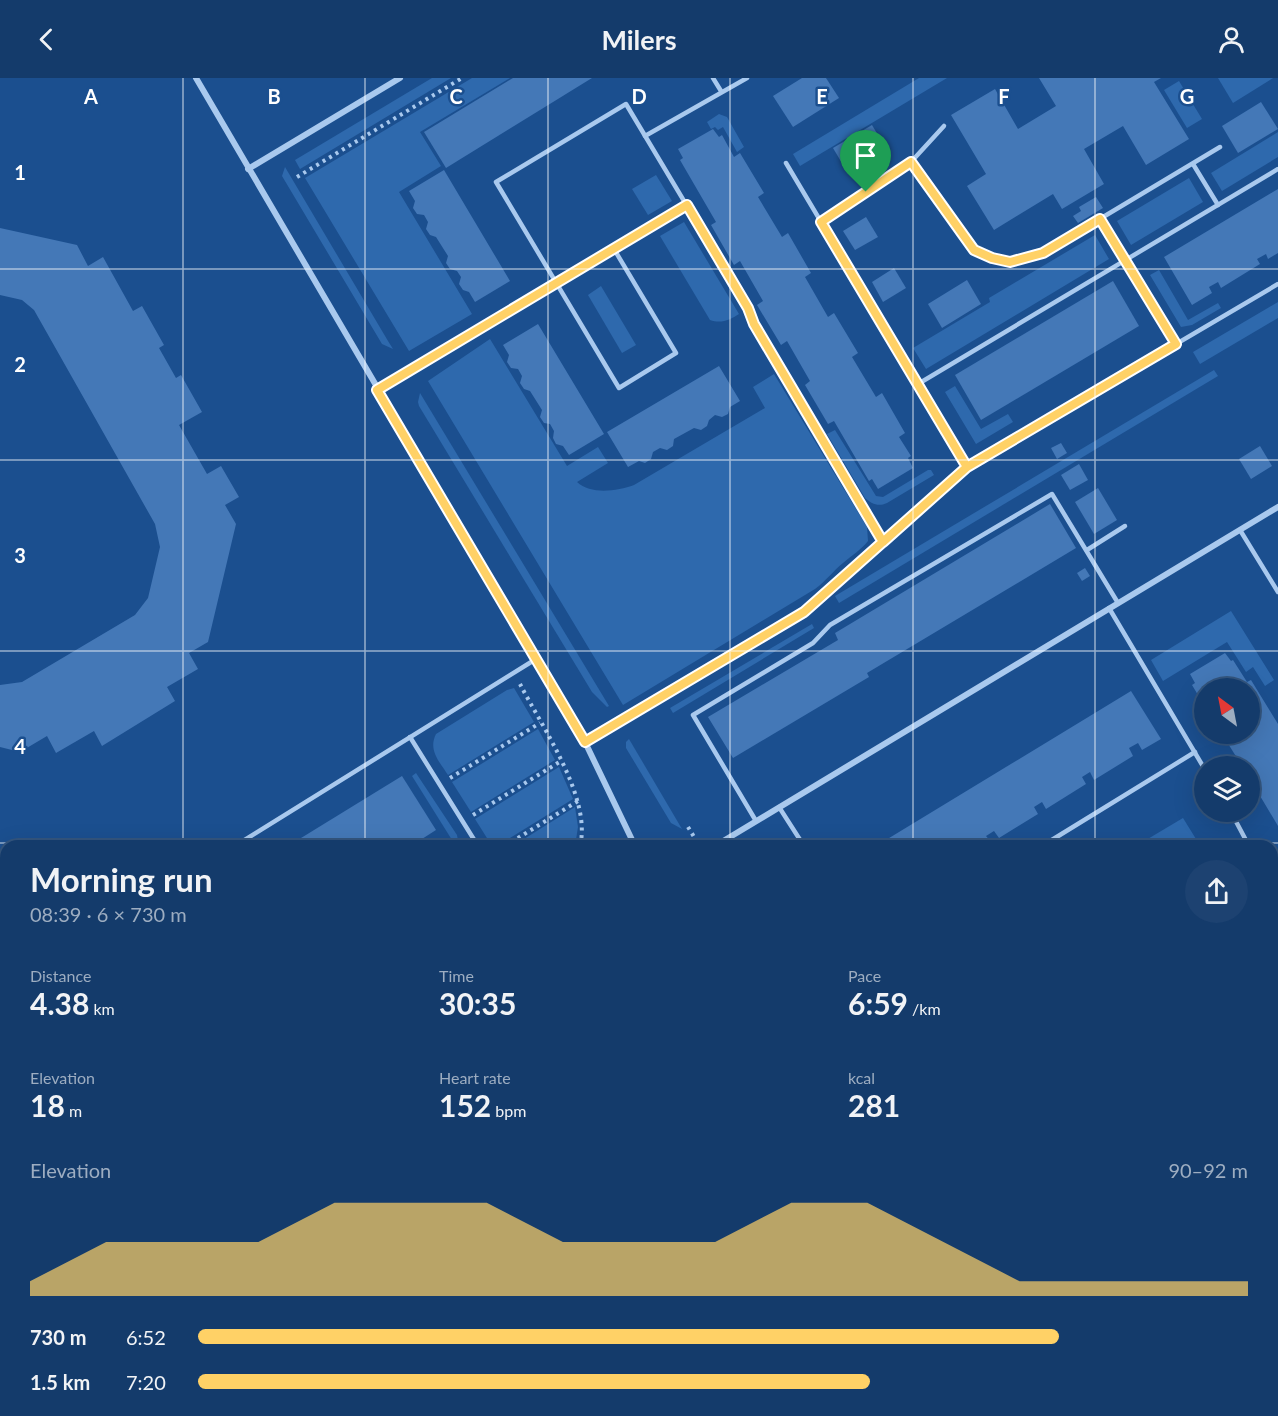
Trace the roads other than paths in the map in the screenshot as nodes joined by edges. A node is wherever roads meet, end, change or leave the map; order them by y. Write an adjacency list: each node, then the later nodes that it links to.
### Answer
1 (196, 78): 12 (street)
2 (400, 78): 12 (street)
3 (713, 78): 5 (lane)
4 (747, 78): 5 (lane)
5 (721, 91): 7 (lane)
6 (944, 126): 9 (lane)
7 (645, 136): 14 (lane); 20 (lane)
8 (1220, 147): 11 (lane)
9 (911, 162): 16 (lane); 17 (lane)
10 (786, 163): 17 (lane)
11 (1193, 164): 15 (lane); 16 (lane)
12 (248, 169): 24 (street)
13 (1278, 169): 15 (lane)
14 (687, 205): 18 (lane); 29 (lane)
15 (1218, 205): 19 (lane)
16 (1100, 219): 19 (lane)
17 (821, 222): 23 (lane)
18 (614, 249): 20 (lane); 20 (lane)
19 (1125, 261): 22 (lane); 23 (lane)
20 (556, 283): 24 (lane)
21 (1278, 284): 22 (lane)
22 (1176, 344): 25 (lane)
23 (918, 384): 25 (lane)
24 (377, 390): 34 (street)
25 (967, 467): 29 (lane)
26 (1278, 507): 28 (street)
27 (1125, 526): 30 (lane)
28 (1240, 530): 31 (lane); 32 (street)
29 (883, 542): 36 (lane)
30 (1087, 550): 32 (lane); 40 (lane)
31 (1278, 592)
32 (1118, 603): 33 (street)
33 (1109, 609): 37 (lane); 39 (street)
34 (536, 659): 35 (lane); 36 (street)
35 (410, 737): 42 (lane); 43 (lane)
36 (585, 742): 44 (street)
37 (1195, 752): 38 (lane); 47 (lane)
38 (1197, 756)
39 (779, 807): 40 (street); 46 (lane)
40 (756, 821): 45 (street)
41 (1236, 822): 48 (lane)
42 (245, 840)
43 (474, 840)
44 (633, 840)
45 (725, 840)
46 (800, 840)
47 (1052, 840)
48 (1246, 840)

